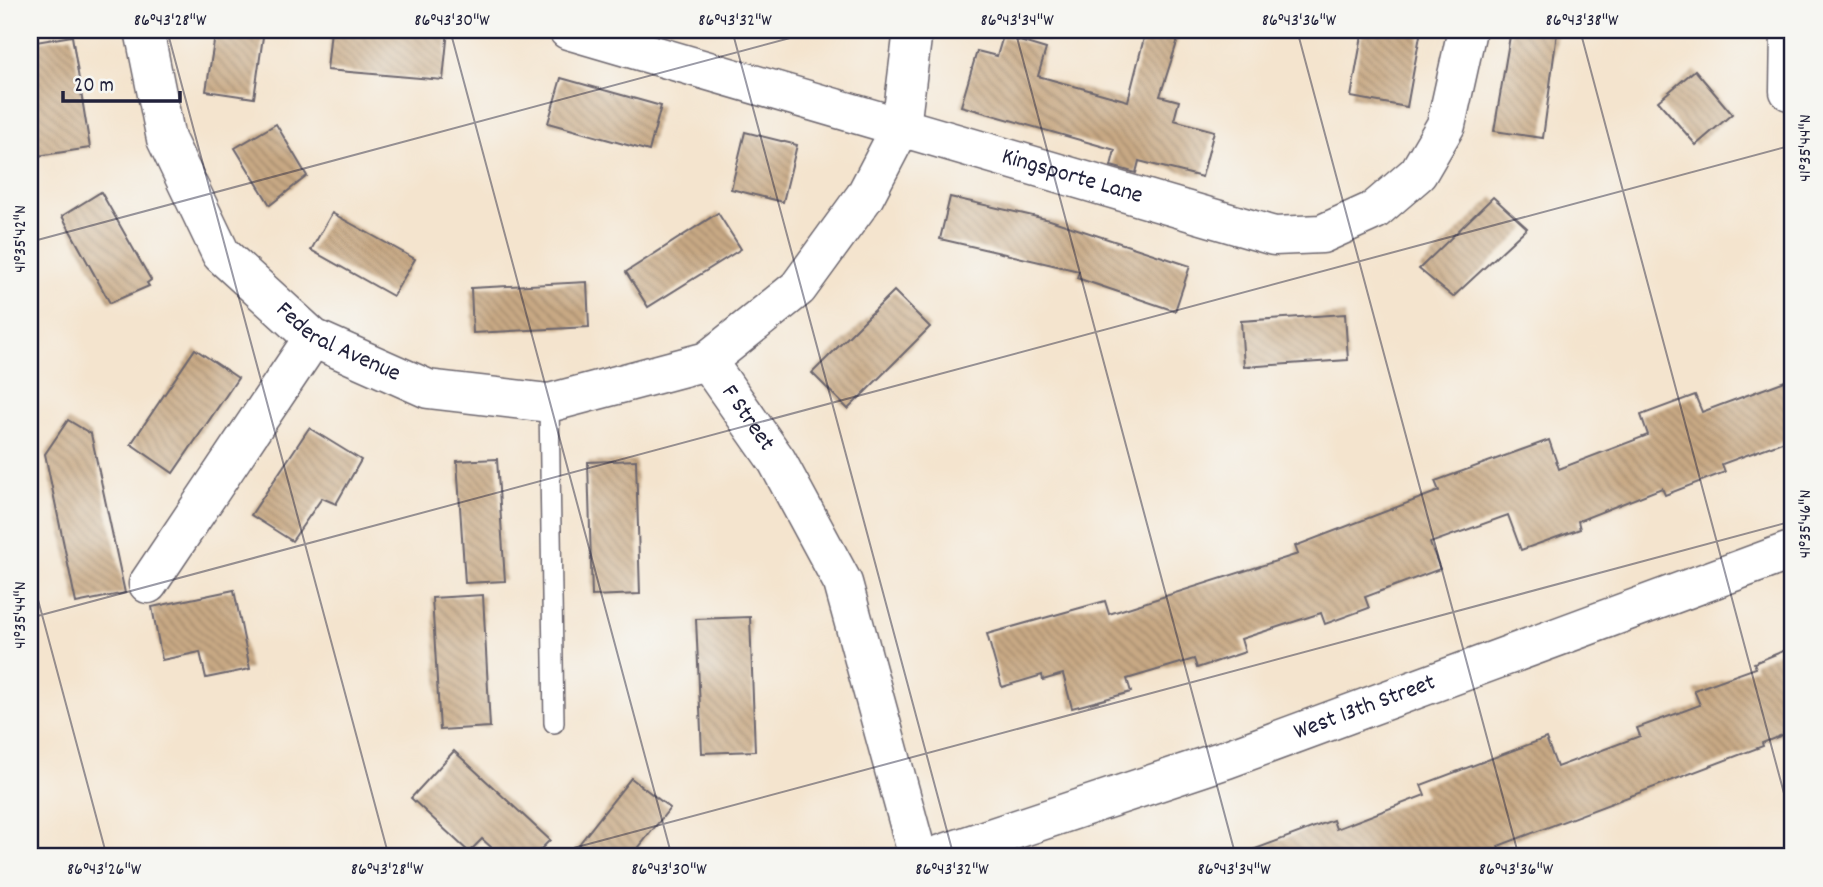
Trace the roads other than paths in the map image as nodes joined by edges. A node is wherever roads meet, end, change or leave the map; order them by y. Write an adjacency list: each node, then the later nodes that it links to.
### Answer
1 (144, 30): 8 (street, Federal Avenue)
2 (568, 30): 7 (street, Kingsporte Lane)
3 (912, 30): 7 (street, F Street)
4 (1466, 30): 7 (street, Kingsporte Lane)
5 (1790, 30): 6 (street)
6 (1788, 91)
7 (901, 127): 9 (street, F Street)
8 (313, 338): 10 (street, Federal Avenue); 12 (street)
9 (707, 361): 10 (street, Federal Avenue); 14 (street, F Street)
10 (549, 403): 13 (lane)
11 (1793, 550): 15 (street, West 13th Street)
12 (148, 584)
13 (554, 723)
14 (918, 857)
15 (933, 857)

